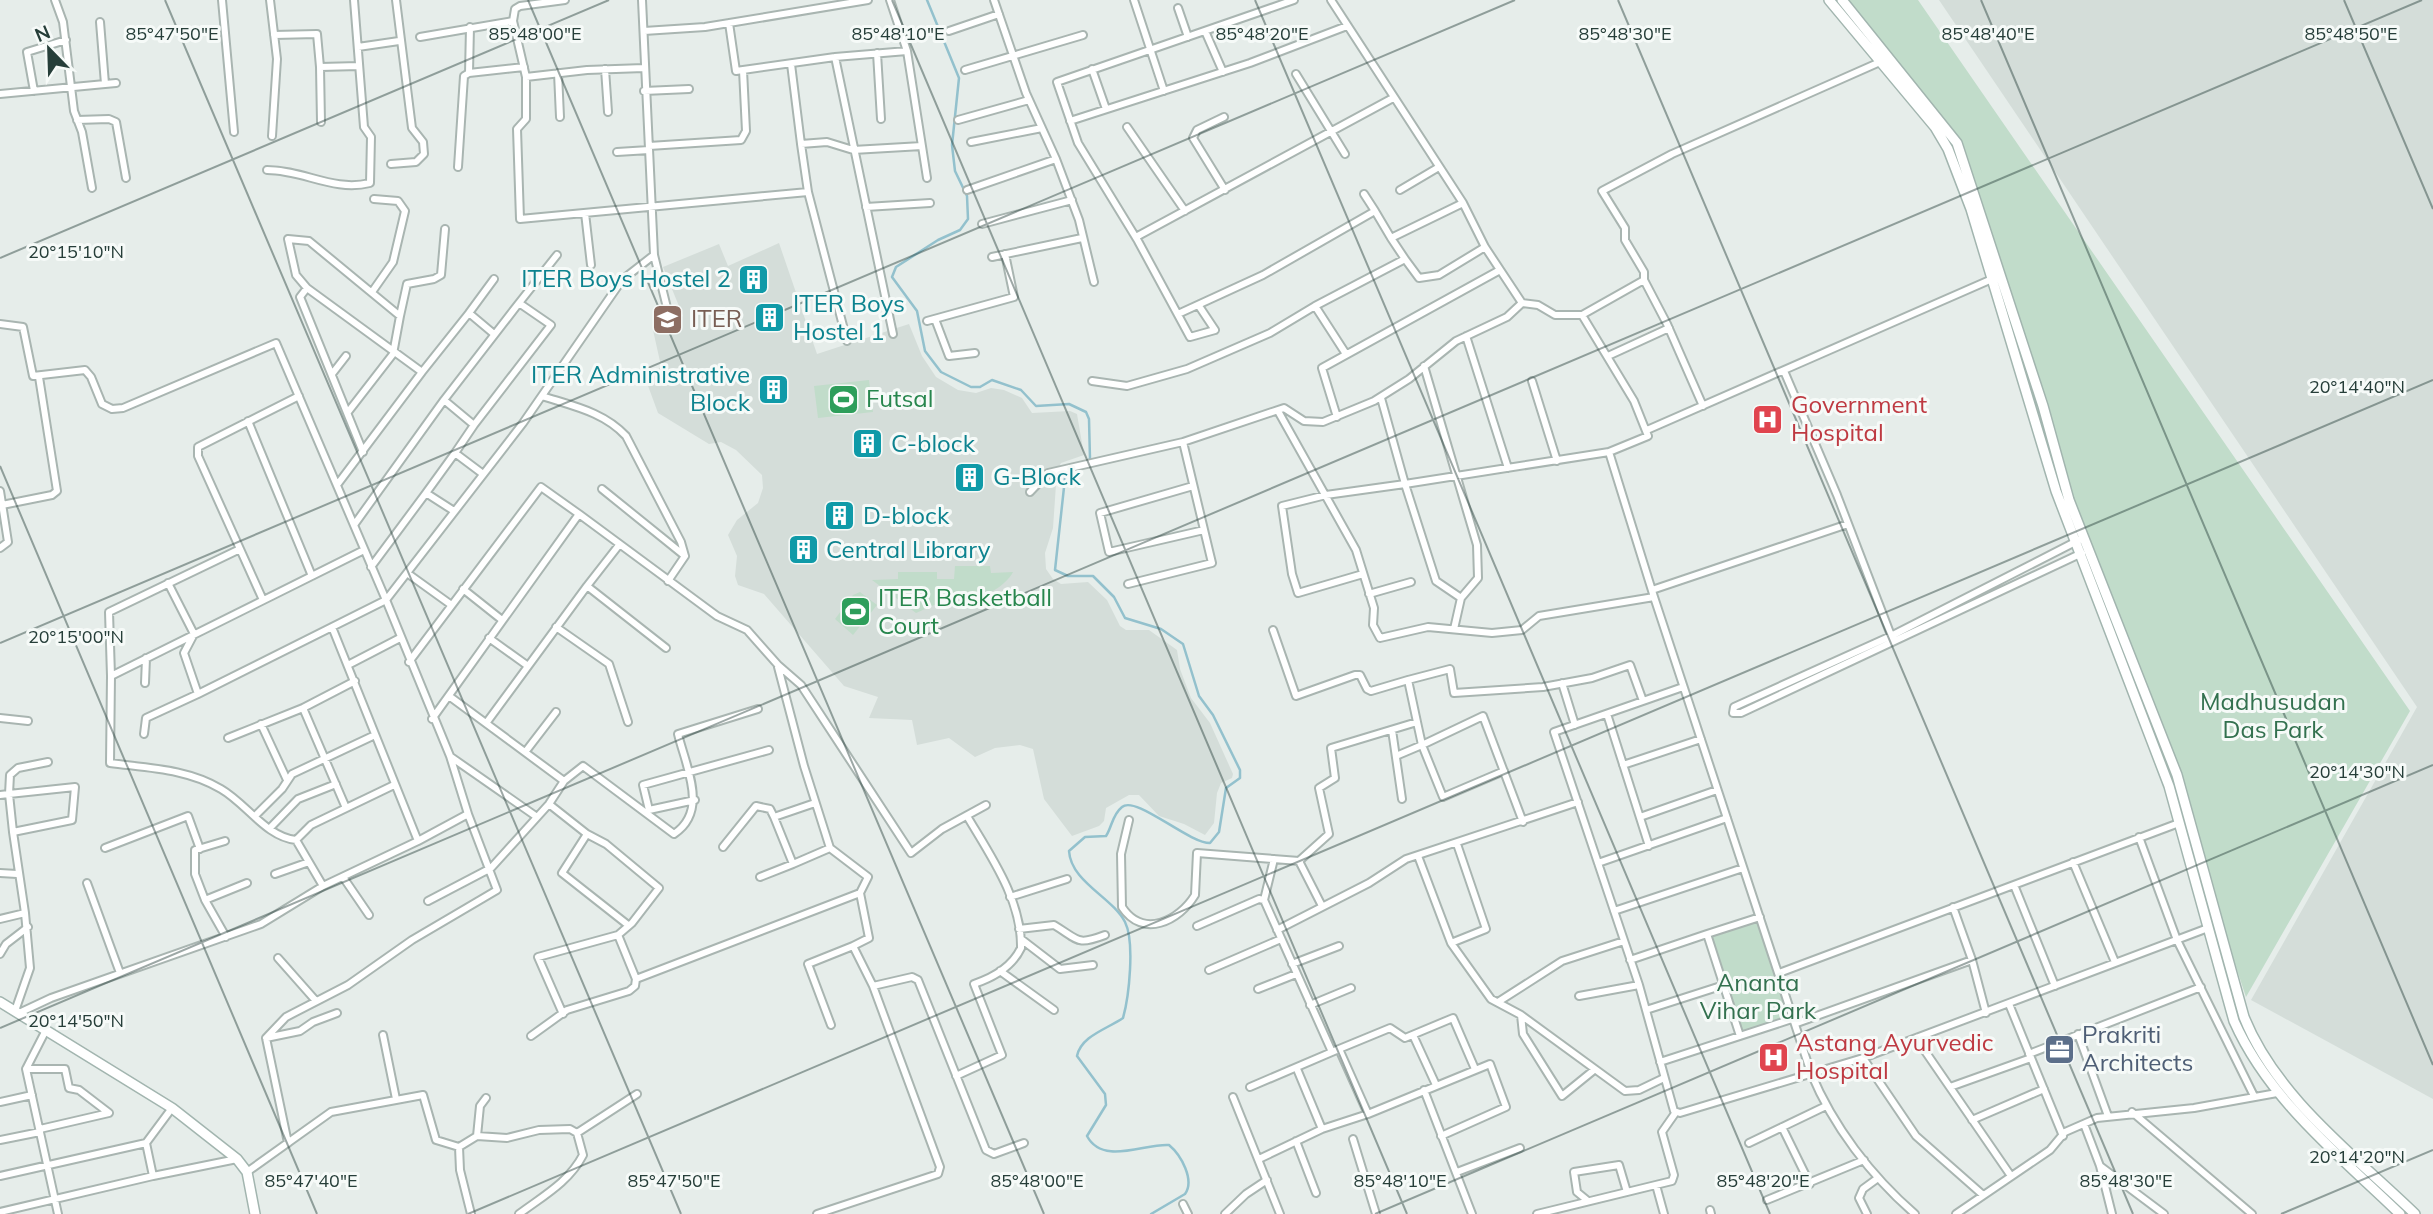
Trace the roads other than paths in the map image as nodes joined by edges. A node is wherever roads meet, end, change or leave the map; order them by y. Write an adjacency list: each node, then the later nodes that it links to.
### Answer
1 (55, 0): 30 (street)
2 (222, 0): 74 (street)
3 (270, 0): 26 (street)
4 (354, 0): 32 (street)
5 (396, 0): 31 (street)
6 (565, 0): 18 (street)
7 (642, 0): 23 (street)
8 (868, 0): 20 (street)
9 (890, 0): 34 (street)
10 (994, 0): 17 (street)
11 (1134, 0): 33 (street)
12 (1294, 0): 25 (street)
13 (1331, 0): 21 (street)
14 (1829, 0): 38 (main road)
15 (1842, 0): 134 (main road)
16 (1178, 8): 29 (street)
17 (999, 14): 24 (street); 36 (street)
18 (513, 21): 22 (street); 42 (street)
19 (100, 22): 54 (street)
20 (729, 23): 23 (street); 46 (street)
21 (1347, 26): 48 (street); 61 (street)
22 (470, 27): 28 (street); 49 (street)
23 (644, 31): 43 (street)
24 (949, 31)
25 (1205, 31): 29 (street); 48 (street)
26 (274, 35): 41 (street); 76 (street)
27 (1083, 35): 36 (street)
28 (420, 37)
29 (1188, 37): 33 (street)
30 (66, 40): 55 (street); 57 (street)
31 (400, 41): 32 (street); 85 (street)
32 (358, 47): 40 (street)
33 (1151, 49): 45 (street); 59 (street)
34 (907, 51): 35 (street); 79 (street)
35 (877, 53): 37 (street); 67 (street)
36 (1014, 55): 47 (street); 62 (street)
37 (835, 57): 39 (street); 81 (street)
38 (1880, 62): 120 (main road); 121 (street)
39 (791, 64): 46 (street); 78 (street)
40 (359, 66): 41 (street); 88 (street)
41 (320, 67): 71 (street)
42 (524, 67): 49 (street); 52 (street)
43 (644, 68): 44 (street); 58 (street)
44 (605, 69): 50 (street); 64 (street)
45 (1092, 69): 63 (street); 70 (street)
46 (743, 70): 80 (street)
47 (965, 70)
48 (1223, 72): 59 (street)
49 (469, 73): 86 (street)
50 (558, 74): 52 (street); 65 (street)
51 (1296, 74): 75 (street)
52 (526, 77): 105 (street)
53 (116, 83): 54 (street)
54 (105, 84): 55 (street)
55 (70, 87): 57 (street); 68 (street)
56 (689, 89): 58 (street)
57 (34, 91): 60 (street)
58 (644, 91): 80 (street)
59 (1164, 91): 63 (street)
60 (0, 94)
61 (1393, 98): 75 (street); 87 (street)
62 (1029, 100): 69 (street); 73 (street)
63 (1106, 109): 70 (street)
64 (608, 112)
65 (560, 117)
66 (1224, 117): 93 (street)
67 (881, 119)
68 (77, 120): 89 (street); 91 (street)
69 (958, 120)
70 (1070, 121): 108 (street)
71 (321, 122)
72 (1127, 127): 103 (street)
73 (1042, 128): 77 (street); 84 (street)
74 (234, 132)
75 (1329, 133): 83 (street); 93 (street)
76 (272, 136)
77 (971, 142)
78 (801, 144): 81 (street); 95 (street)
79 (922, 146): 81 (street); 90 (street)
80 (649, 148): 82 (street); 101 (street)
81 (853, 150): 102 (street)
82 (617, 152)
83 (1345, 153)
84 (1056, 159): 92 (street); 98 (street)
85 (391, 164)
86 (458, 167)
87 (1439, 167): 94 (street); 100 (street)
88 (267, 170)
89 (126, 178)
90 (927, 178)
91 (92, 187)
92 (967, 190)
93 (1225, 190): 103 (street)
94 (1400, 190)
95 (808, 192): 101 (street); 142 (street)
96 (1364, 194): 104 (street)
97 (374, 199): 124 (street)
98 (1072, 200): 106 (street); 109 (street)
99 (930, 203): 102 (street)
100 (1463, 203): 110 (street); 111 (street)
101 (652, 207): 105 (street); 114 (street)
102 (866, 207): 140 (street)
103 (1185, 211): 108 (street)
104 (1375, 211): 110 (street); 127 (street)
105 (585, 213): 117 (street)
106 (982, 224)
107 (445, 229): 132 (street)
108 (1136, 237): 130 (street)
109 (1082, 238): 112 (street); 122 (street)
110 (1391, 238): 116 (street)
111 (1486, 247): 116 (street); 118 (street)
112 (1005, 254): 115 (street); 133 (street)
113 (557, 255): 125 (street)
114 (654, 255): 137 (street); 155 (street)
115 (992, 257)
116 (1405, 260): 128 (street)
117 (591, 265)
118 (1500, 270): 126 (street); 145 (street)
119 (494, 279): 129 (street)
120 (1992, 279): 134 (main road); 149 (street)
121 (1644, 280): 131 (street); 138 (street)
122 (1094, 282)
123 (307, 288): 124 (street); 144 (street); 151 (street)
124 (372, 292): 132 (street)
125 (519, 303): 139 (street); 164 (street)
126 (1522, 303): 131 (street); 141 (street)
127 (1199, 306): 130 (street); 130 (street)
128 (1315, 306): 145 (street); 153 (street)
129 (468, 313): 139 (street); 150 (street)
130 (1178, 314)
131 (1582, 315): 147 (street)
132 (400, 316): 144 (street)
133 (935, 319): 135 (street); 143 (street)
134 (2010, 320): 188 (main road)
135 (926, 321)
136 (0, 324): 152 (street)
137 (672, 328)
138 (1669, 328): 147 (street); 159 (street)
139 (494, 334): 158 (street)
140 (893, 334)
141 (1466, 336): 148 (street); 171 (street)
142 (847, 341)
143 (975, 353)
144 (393, 354): 150 (street); 161 (street)
145 (1346, 354): 162 (street)
146 (346, 356): 151 (street)
147 (1608, 356): 165 (street)
148 (1424, 366): 157 (street); 173 (street)
149 (1784, 371): 159 (street); 185 (street)
150 (422, 372): 167 (street)
151 (332, 374): 161 (street)
152 (39, 377): 156 (street); 182 (street)
153 (1092, 381)
154 (1532, 381): 170 (street)
155 (542, 396): 172 (street); 194 (street)
156 (299, 397): 163 (street); 175 (street)
157 (1381, 397): 162 (street); 174 (street)
158 (444, 400): 164 (street); 186 (street)
159 (1703, 406): 165 (street)
160 (1278, 411): 162 (street); 166 (street); 181 (street)
161 (348, 412): 167 (street)
162 (1336, 416)
163 (248, 421): 191 (street); 198 (street)
164 (474, 425): 169 (street)
165 (1647, 430): 168 (street)
166 (1183, 442): 176 (street); 179 (street)
167 (363, 452): 175 (street)
168 (1609, 452): 170 (street); 206 (street)
169 (455, 453): 172 (street); 180 (street)
170 (1557, 461): 171 (street)
171 (1508, 468): 173 (street)
172 (483, 474): 183 (street)
173 (1455, 476): 174 (street); 207 (street)
174 (1405, 484): 181 (street); 207 (street)
175 (337, 485): 186 (street)
176 (1193, 486): 187 (street); 187 (street)
177 (602, 489): 194 (street)
178 (0, 491): 182 (street)
179 (1030, 492)
180 (426, 493): 183 (street); 195 (street)
181 (1326, 495): 197 (street); 197 (street)
182 (2, 505): 190 (street)
183 (454, 511): 196 (street)
184 (579, 514): 189 (street); 204 (street); 211 (street)
185 (1848, 524): 206 (street); 219 (street)
186 (354, 525): 192 (street)
187 (1204, 530): 202 (street)
188 (2078, 541): 193 (main road); 219 (street)
189 (619, 545): 199 (street); 203 (street)
190 (0, 548)
191 (240, 548): 201 (street); 208 (street)
192 (364, 550): 195 (street); 198 (street)
193 (2083, 552): 219 (street); 285 (main road); 480 (main road)
194 (685, 556): 199 (street)
195 (371, 567): 209 (street)
196 (407, 573): 209 (street); 210 (street)
197 (1363, 574): 205 (street)
198 (312, 576): 208 (street)
199 (668, 581): 224 (street)
200 (1411, 582): 205 (street)
201 (168, 583): 216 (street); 226 (street)
202 (1128, 584)
203 (587, 586): 213 (street); 220 (street)
204 (463, 589): 210 (street); 211 (street)
205 (1369, 594): 214 (street)
206 (1653, 594): 214 (street); 231 (street)
207 (1461, 598): 214 (street)
208 (263, 600): 216 (street)
209 (386, 600): 212 (street); 217 (street)
210 (450, 604): 222 (street)
211 (502, 620): 218 (street)
212 (332, 627): 223 (street); 232 (street)
213 (556, 627): 225 (street); 243 (street)
214 (1454, 629)
215 (1273, 630): 227 (street)
216 (194, 634): 221 (street); 232 (street)
217 (400, 638): 222 (street); 223 (street)
218 (489, 638): 225 (street); 233 (street)
219 (1892, 640): 219 (street)
220 (666, 648)
221 (146, 658): 226 (street); 229 (street)
222 (409, 662): 240 (street)
223 (348, 665): 228 (street)
224 (778, 665): 271 (street); 278 (street)
225 (528, 666): 242 (street)
226 (111, 676): 277 (street)
227 (1408, 680): 230 (street); 244 (street)
228 (355, 681): 235 (street); 249 (street)
229 (145, 683)
230 (1562, 683): 234 (street); 246 (street)
231 (1684, 687): 234 (street); 251 (street)
232 (198, 694): 248 (street)
233 (449, 696): 240 (street); 242 (street)
234 (1643, 701): 238 (street)
235 (303, 708): 245 (street); 257 (street)
236 (758, 709): 261 (street)
237 (556, 712): 254 (street)
238 (1607, 714): 246 (street); 259 (street)
239 (0, 718): 241 (street)
240 (432, 719): 255 (street)
241 (28, 721)
242 (487, 722): 254 (street)
243 (628, 722)
244 (1417, 722): 247 (street); 252 (street)
245 (261, 724): 250 (street); 262 (street)
246 (1575, 725): 272 (street)
247 (1392, 730): 256 (street); 301 (street)
248 (144, 734)
249 (375, 735): 257 (street); 265 (street)
250 (228, 738)
251 (1700, 739): 259 (street); 266 (street)
252 (1422, 745): 256 (street); 260 (street); 260 (street)
253 (769, 750): 261 (street)
254 (526, 751): 263 (street)
255 (450, 756): 276 (street); 279 (street)
256 (1396, 756): 269 (street)
257 (325, 757): 262 (street); 264 (street)
258 (48, 762): 267 (street)
259 (1623, 765): 281 (street)
260 (1504, 771): 284 (street)
261 (688, 775): 270 (street); 270 (street)
262 (288, 780): 277 (street)
263 (564, 781): 270 (street); 273 (street)
264 (336, 784): 275 (street); 286 (street)
265 (394, 785): 275 (street); 292 (street)
266 (1717, 790): 281 (street); 282 (street)
267 (9, 793): 268 (street); 287 (street); 287 (street)
268 (0, 795)
269 (1402, 799)
270 (695, 800)
271 (815, 803): 280 (street); 297 (street)
272 (1578, 803): 284 (street); 304 (street)
273 (549, 804): 279 (street); 288 (street)
274 (986, 805): 278 (street)
275 (346, 808): 291 (street)
276 (468, 814): 292 (street); 306 (street)
277 (255, 816): 286 (street)
278 (967, 816): 319 (street)
279 (537, 817): 306 (street)
280 (774, 817): 295 (street); 305 (street)
281 (1640, 817): 294 (street)
282 (1727, 818): 294 (street); 307 (street)
283 (1129, 820): 300 (street)
284 (1523, 821): 293 (street)
285 (2179, 823): 289 (street); 333 (main road)
286 (270, 828): 291 (street)
287 (13, 832): 309 (street)
288 (587, 834): 330 (street); 330 (street)
289 (2139, 837): 303 (street); 342 (street)
290 (225, 841): 298 (street)
291 (296, 841): 302 (street)
292 (418, 841): 311 (street)
293 (1457, 844): 299 (street); 344 (street)
294 (1648, 845): 304 (street)
295 (723, 847)
296 (105, 848): 298 (street)
297 (830, 848): 305 (street); 318 (street)
298 (200, 849): 320 (street)
299 (1418, 856): 323 (street); 344 (street)
300 (1274, 859): 301 (street); 321 (street)
301 (1299, 861): 323 (street)
302 (309, 862): 310 (street); 317 (street)
303 (2073, 862): 316 (street); 351 (street)
304 (1598, 863): 325 (street)
305 (793, 864): 312 (street)
306 (491, 868): 322 (street); 368 (street)
307 (1743, 868): 325 (street); 328 (street)
308 (0, 873): 309 (street)
309 (17, 874): 326 (street)
310 (275, 874)
311 (343, 877): 317 (street); 327 (street)
312 (760, 877)
313 (1067, 879): 319 (street)
314 (87, 883): 357 (street)
315 (247, 883): 320 (street)
316 (2014, 885): 324 (street); 363 (street)
317 (323, 886): 339 (street)
318 (860, 893): 345 (street); 359 (street)
319 (1010, 897): 334 (street)
320 (205, 900): 339 (street)
321 (1264, 900): 331 (street); 335 (street)
322 (428, 901)
323 (1322, 906): 335 (street)
324 (1953, 907): 350 (street); 356 (street)
325 (1614, 911): 343 (street)
326 (25, 913): 329 (street); 332 (street)
327 (369, 915)
328 (1760, 917): 336 (street); 356 (street)
329 (0, 919)
330 (628, 925): 337 (street)
331 (1197, 926)
332 (28, 927): 347 (street); 375 (street)
333 (2208, 928): 342 (street); 406 (main road)
334 (1018, 929): 338 (street); 340 (street)
335 (1277, 930): 341 (street)
336 (1707, 934): 349 (street); 361 (street)
337 (618, 935): 359 (street); 378 (street)
338 (1105, 935)
339 (226, 937): 357 (street)
340 (1021, 939): 353 (street); 355 (street)
341 (1281, 939): 352 (street); 354 (street)
342 (2178, 940): 351 (street); 364 (street)
343 (1624, 941): 349 (street); 370 (street)
344 (1451, 943): 370 (street)
345 (853, 946): 362 (street); 381 (street)
346 (1339, 946): 352 (street)
347 (0, 954)
348 (278, 958): 368 (street)
349 (1630, 960): 360 (street)
350 (1972, 960): 377 (street); 380 (street)
351 (2115, 962): 363 (street)
352 (1292, 964): 358 (street)
353 (1093, 965)
354 (1209, 970)
355 (1000, 971): 373 (street); 399 (street)
356 (1779, 972): 380 (street)
357 (120, 973): 375 (street)
358 (1296, 974): 366 (street); 372 (street)
359 (636, 979): 378 (street)
360 (1639, 985): 367 (street); 374 (street)
361 (1724, 985): 374 (street); 386 (street)
362 (873, 986): 399 (street); 466 (street)
363 (2055, 986): 371 (street)
364 (2200, 987): 383 (street); 409 (street)
365 (1351, 988): 372 (street)
366 (1258, 989)
367 (1579, 996)
368 (316, 1001): 388 (street)
369 (0, 1002): 375 (main road)
370 (1498, 1002): 379 (street)
371 (2009, 1004): 377 (street); 391 (street)
372 (1311, 1005): 390 (street)
373 (1054, 1010)
374 (1646, 1010): 393 (street)
375 (17, 1012): 382 (main road)
376 (337, 1013): 388 (street)
377 (1986, 1013): 389 (street)
378 (563, 1014): 387 (street)
379 (1521, 1015): 397 (street); 397 (street)
380 (1796, 1020): 386 (street); 398 (street)
381 (831, 1025)
382 (46, 1030): 394 (street); 415 (main road)
383 (2078, 1034): 391 (street); 419 (street)
384 (383, 1035): 412 (street)
385 (1413, 1035): 390 (street); 396 (street); 401 (street)
386 (1740, 1035): 393 (street)
387 (531, 1036)
388 (266, 1038): 433 (street)
389 (1916, 1038): 392 (street); 403 (street)
390 (1336, 1051): 395 (street); 418 (street)
391 (2030, 1056): 403 (street); 404 (street)
392 (1863, 1058): 398 (street); 454 (street)
393 (1660, 1062): 400 (street)
394 (26, 1069): 408 (street); 424 (street)
395 (1297, 1069): 402 (street); 423 (street)
396 (1475, 1069): 401 (street); 427 (street)
397 (1594, 1070): 400 (street)
398 (1811, 1073): 414 (street); 416 (street)
399 (956, 1076): 434 (street)
400 (1664, 1078): 416 (street)
401 (1436, 1086): 405 (street)
402 (1250, 1087)
403 (1950, 1087): 420 (street)
404 (2044, 1089): 420 (street); 428 (street)
405 (1424, 1090): 418 (street); 427 (street)
406 (2277, 1093): 409 (street); 461 (main road)
407 (637, 1094): 425 (street)
408 (32, 1095): 413 (street); 424 (street)
409 (2254, 1096): 417 (street)
410 (1233, 1097): 439 (street)
411 (486, 1098): 426 (street)
412 (397, 1099): 433 (street); 436 (street)
413 (0, 1102)
414 (1826, 1106): 422 (street); 440 (street)
415 (172, 1108): 432 (street); 438 (main road)
416 (1676, 1112): 451 (street)
417 (2132, 1112): 419 (street); 479 (street)
418 (1368, 1114): 423 (street)
419 (2108, 1116): 421 (street)
420 (1972, 1120): 447 (street)
421 (2084, 1124): 428 (street); 442 (street)
422 (1782, 1127): 435 (street); 450 (street)
423 (1322, 1129): 431 (street)
424 (40, 1130): 430 (street); 441 (street)
425 (578, 1133): 426 (street); 465 (street)
426 (477, 1136): 436 (street)
427 (1441, 1136): 444 (street)
428 (2063, 1136): 447 (street)
429 (1353, 1139): 470 (street)
430 (0, 1140)
431 (1296, 1141): 439 (street); 453 (street)
432 (145, 1143): 441 (street); 445 (street)
433 (288, 1143): 443 (street)
434 (1024, 1143)
435 (1749, 1143)
436 (459, 1147): 464 (street)
437 (1520, 1148): 444 (street)
438 (237, 1159): 443 (main road); 445 (street)
439 (1259, 1159): 449 (street)
440 (1864, 1160): 448 (street); 450 (street)
441 (48, 1165): 446 (street); 455 (street)
442 (2100, 1166): 459 (street); 477 (street)
443 (247, 1172): 463 (main road)
444 (1457, 1172): 471 (street)
445 (153, 1175): 455 (street)
446 (0, 1176)
447 (2011, 1176): 454 (street)
448 (1878, 1178): 474 (street); 475 (street)
449 (1267, 1180): 468 (street); 469 (street)
450 (1810, 1184): 456 (street)
451 (1656, 1185): 452 (street); 473 (street)
452 (1627, 1192): 457 (street); 457 (street)
453 (1316, 1193)
454 (1983, 1195): 476 (street)
455 (55, 1199): 460 (street); 462 (street)
456 (1766, 1200)
457 (1588, 1201): 472 (street)
458 (1183, 1204): 467 (street)
459 (2157, 1211): 478 (street)
460 (0, 1212)
461 (2399, 1213)
462 (58, 1214)
463 (256, 1214)
464 (471, 1214)
465 (519, 1214)
466 (817, 1214)
467 (1188, 1214)
468 (1225, 1214)
469 (1280, 1214)
470 (1376, 1214)
471 (1472, 1214)
472 (1537, 1214)
473 (1664, 1214)
474 (1867, 1214)
475 (1915, 1214)
476 (1956, 1214)
477 (2112, 1214)
478 (2164, 1214)
479 (2252, 1214)
480 (2415, 1214)

